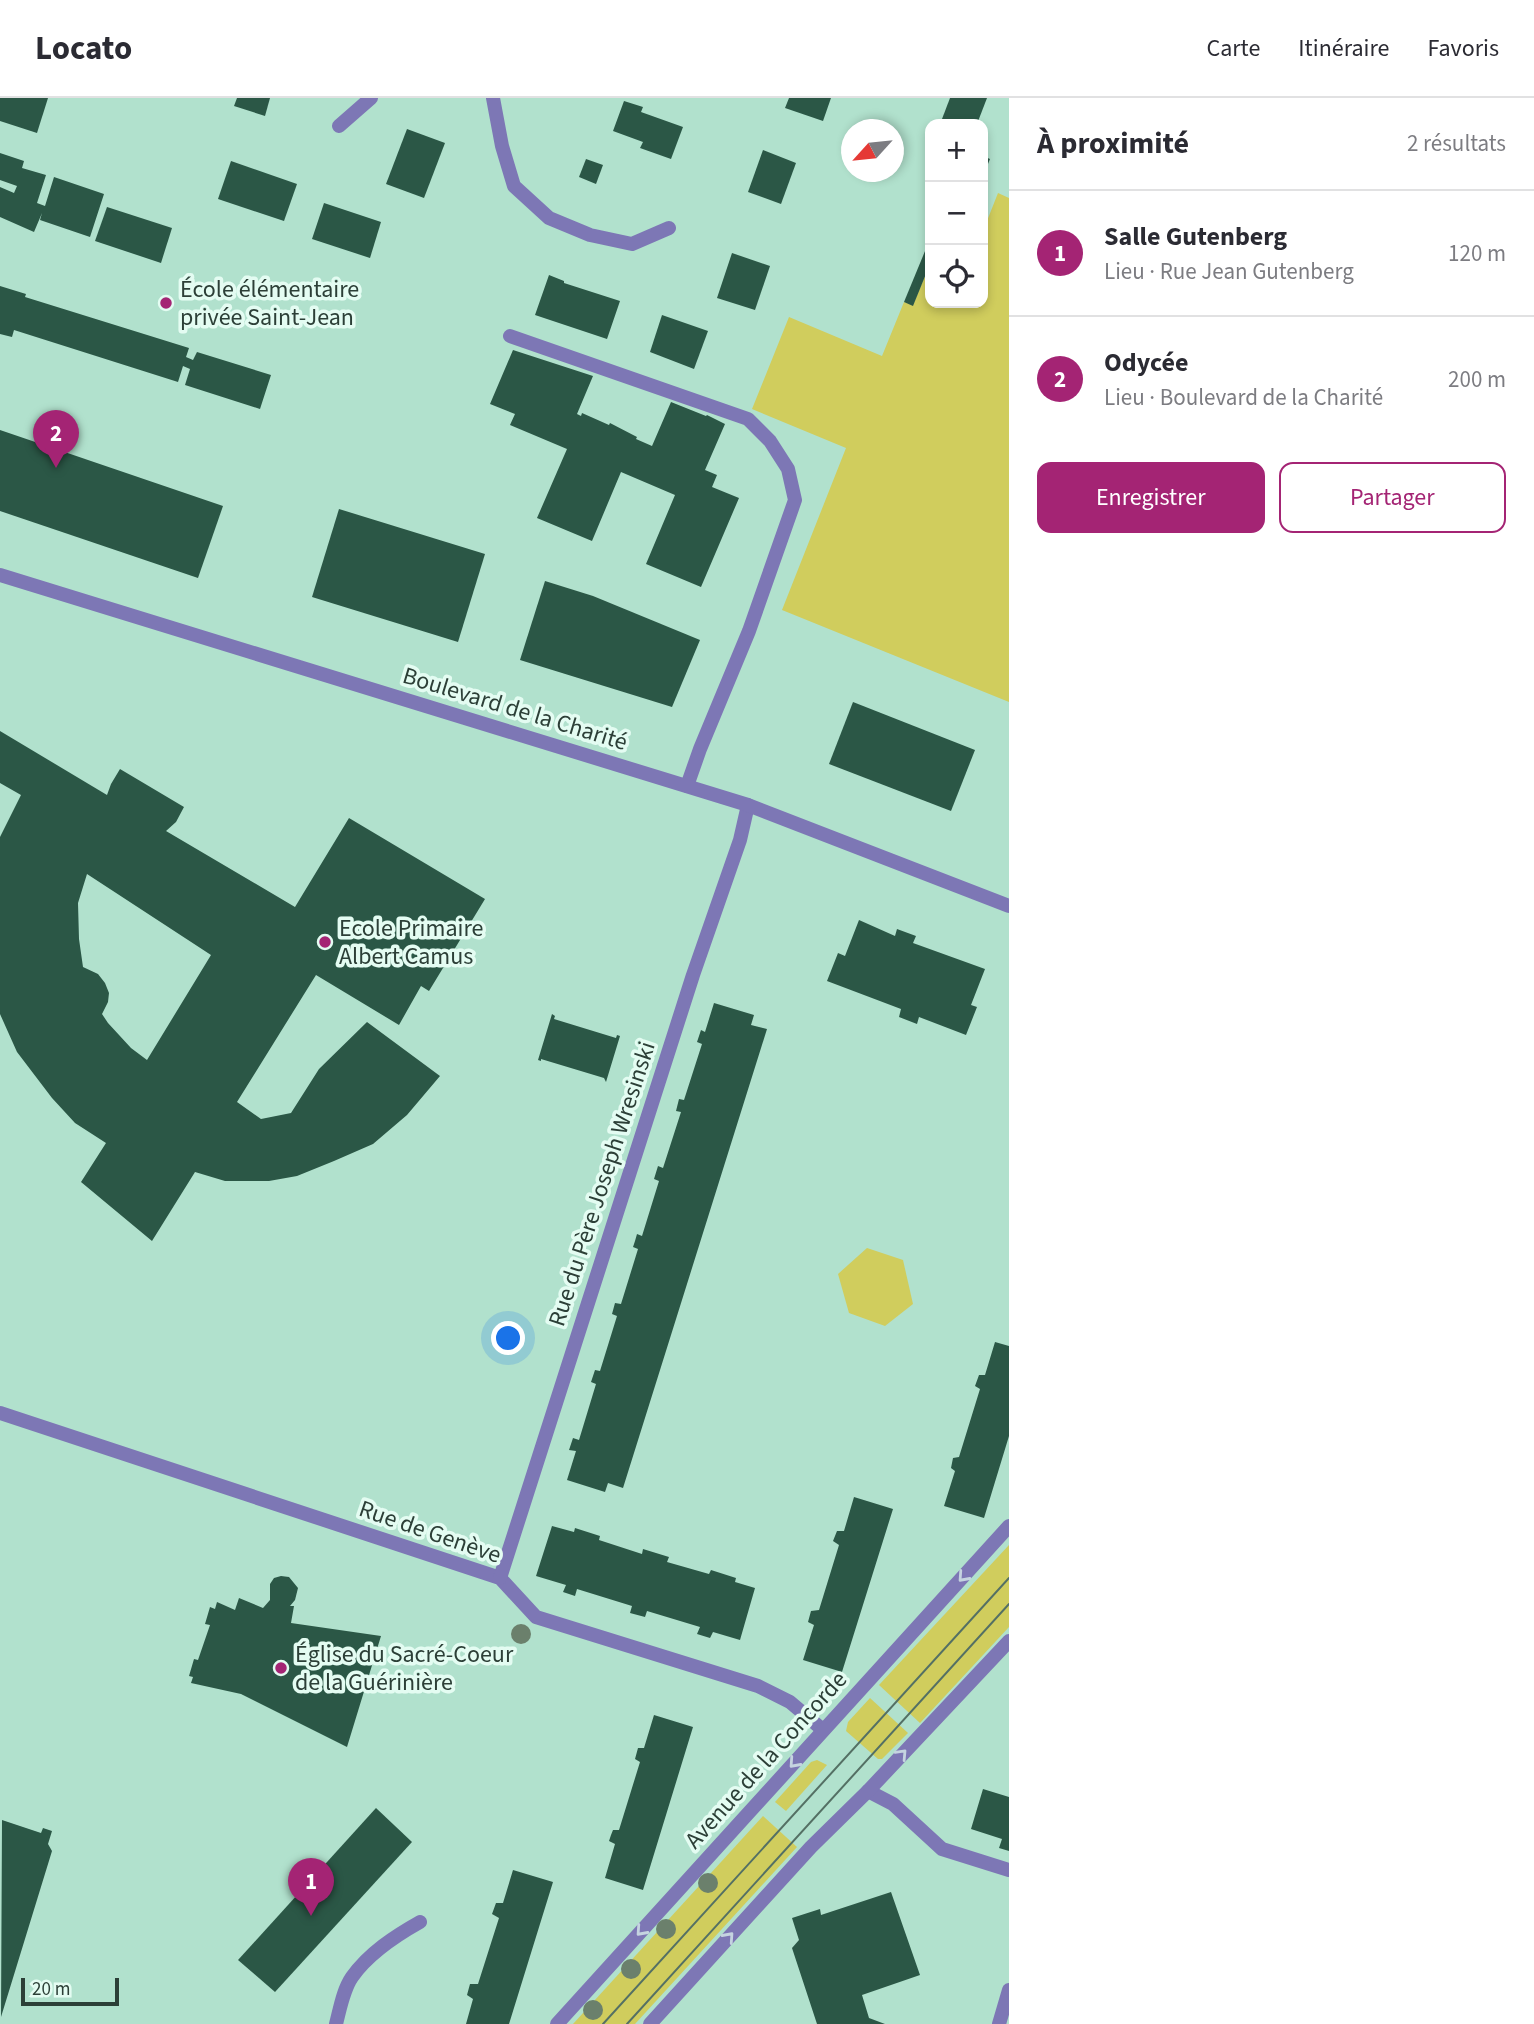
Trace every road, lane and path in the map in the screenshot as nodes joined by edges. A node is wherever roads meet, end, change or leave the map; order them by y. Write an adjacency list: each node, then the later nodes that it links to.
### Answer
1 (371, 98): 3 (street)
2 (493, 98): 4 (street)
3 (339, 125)
4 (669, 228)
5 (510, 337): 7 (street)
6 (0, 575): 7 (street, Boulevard de la Charité)
7 (687, 786): 8 (street, Boulevard de la Charité)
8 (748, 805): 9 (street, Boulevard de la Charité); 12 (street, Rue du Père Joseph Wresinski)
9 (1009, 906)
10 (0, 1413): 12 (street, Rue de Genève)
11 (1009, 1526): 14 (street, Avenue de la Concorde, one-way to 14)
12 (500, 1578): 14 (street, Rue de Genève)
13 (1009, 1641): 15 (street, one-way to 13)
14 (823, 1730): 20 (street, Avenue de la Concorde, one-way to 20)
15 (868, 1791): 16 (street); 21 (street, one-way to 15)
16 (1009, 1870)
17 (420, 1922): 19 (street)
18 (1009, 1990): 22 (street)
19 (336, 2024)
20 (556, 2024)
21 (650, 2024)
22 (999, 2024)

